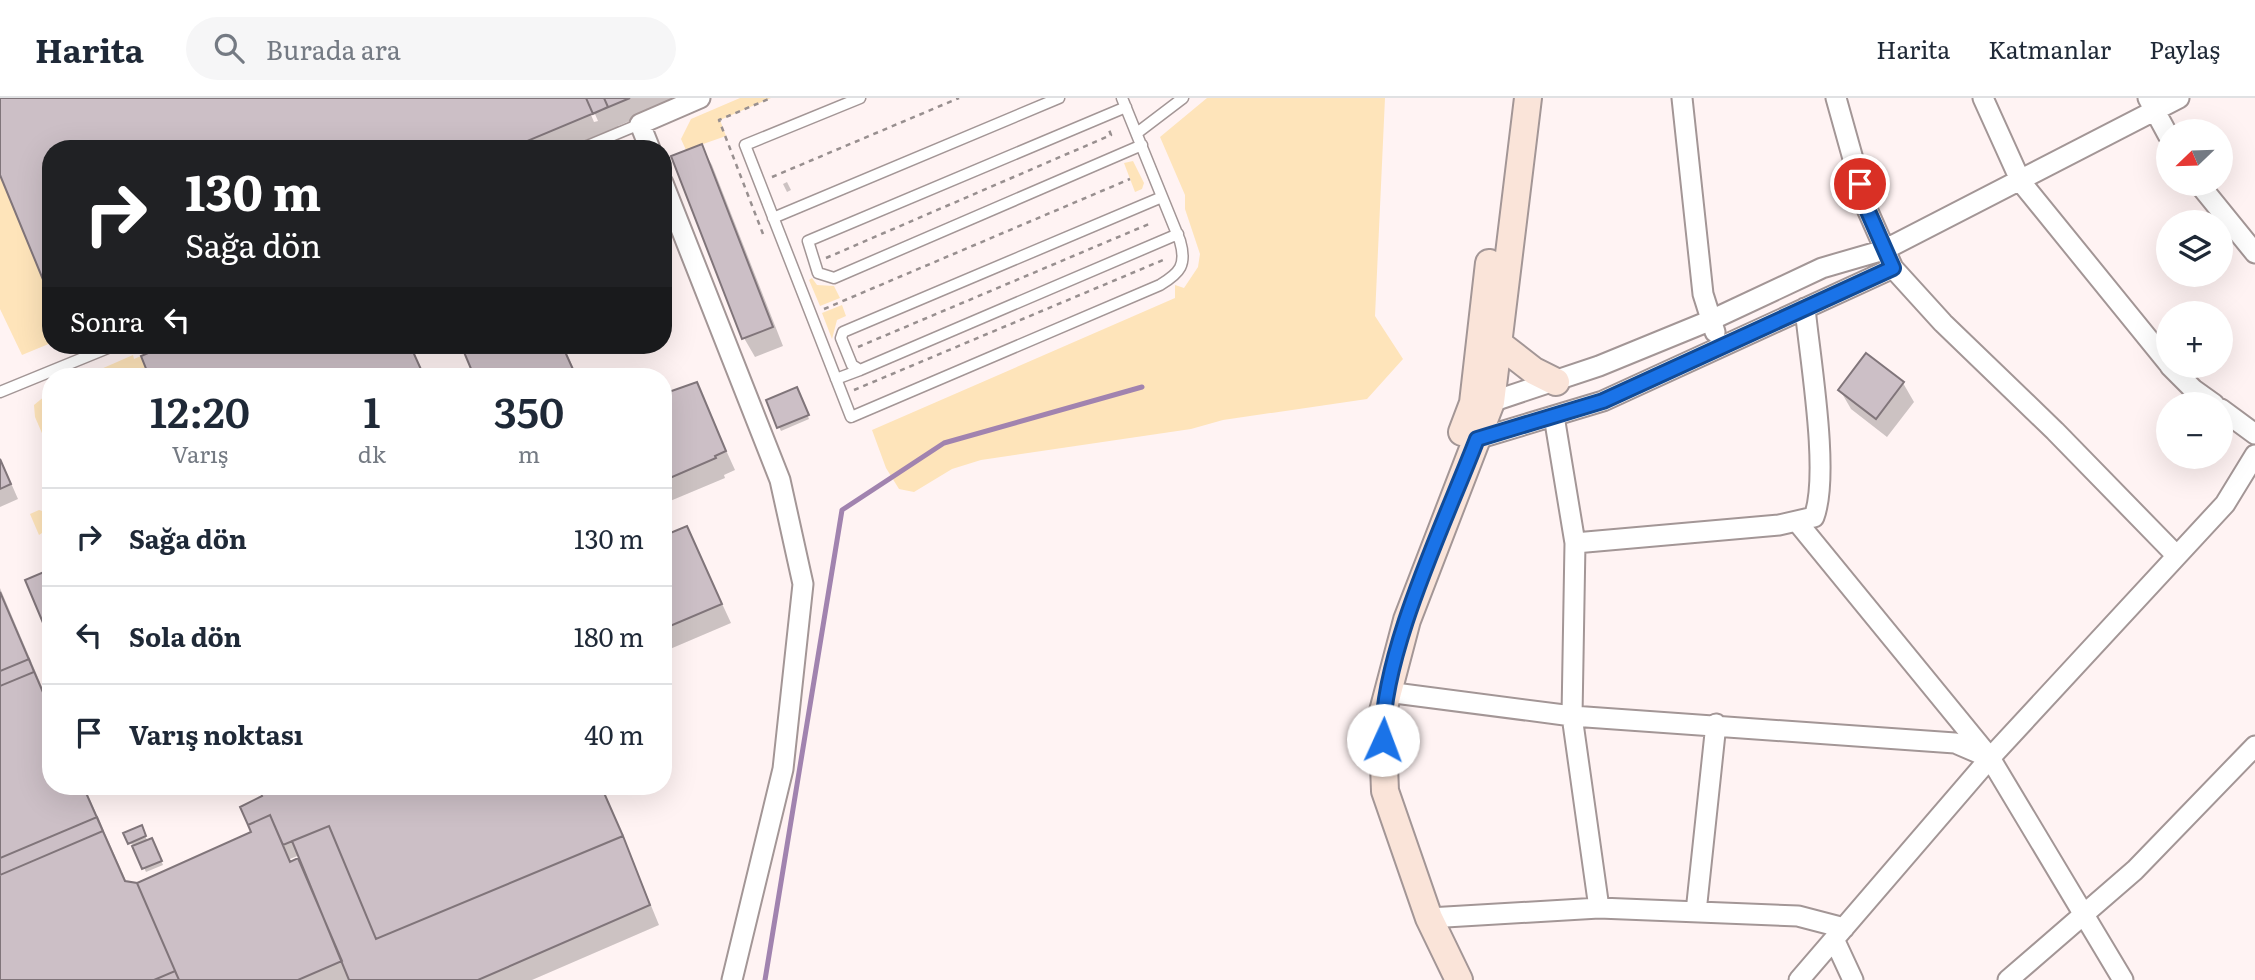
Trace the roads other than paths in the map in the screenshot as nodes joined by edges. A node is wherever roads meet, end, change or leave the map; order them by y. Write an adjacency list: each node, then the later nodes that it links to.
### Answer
1 (700, 98): 13 (street)
2 (860, 98): 22 (lane)
3 (1059, 98): 22 (lane)
4 (1183, 98): 14 (lane)
5 (1509, 98): 62 (main road)
6 (1528, 98): 28 (main road)
7 (1682, 98): 27 (street)
8 (1836, 98): 25 (street)
9 (1983, 98): 18 (street)
10 (2179, 98): 12 (street)
11 (1124, 103): 14 (lane); 17 (lane)
12 (2151, 105): 18 (street)
13 (640, 124): 15 (lane); 16 (street)
14 (1137, 133): 17 (lane)
15 (602, 140)
16 (646, 140)
17 (1142, 145): 20 (lane)
18 (2021, 182): 25 (street); 31 (street)
19 (2209, 196): 24 (street)
20 (1162, 197): 23 (lane); 30 (lane)
21 (672, 206): 61 (street)
22 (773, 218): 33 (lane)
23 (1178, 234): 35 (lane); 38 (lane)
24 (2255, 253)
25 (1889, 259): 26 (street); 27 (street); 50 (street)
26 (1805, 308): 29 (street); 48 (street)
27 (1709, 321): 29 (street); 39 (street)
28 (1498, 342): 39 (main road); 42 (main road)
29 (1723, 346): 43 (street)
30 (846, 349): 33 (lane); 35 (lane)
31 (2156, 349)
32 (93, 354): 34 (lane)
33 (826, 355): 38 (lane)
34 (59, 368)
35 (860, 370): 38 (lane)
36 (42, 375): 40 (lane)
37 (2182, 378): 41 (street)
38 (836, 379)
39 (1556, 382): 42 (street)
40 (0, 392)
41 (2197, 392)
42 (1492, 402): 46 (main road)
43 (1554, 416): 46 (street); 49 (street)
44 (2233, 417): 45 (street)
45 (2255, 433)
46 (1477, 439): 51 (main road)
47 (2255, 455): 50 (street)
48 (1798, 523): 49 (street); 55 (street)
49 (1575, 543): 52 (street)
50 (2176, 555): 55 (street)
51 (1387, 692): 52 (street); 59 (main road)
52 (1572, 716): 53 (street); 56 (street)
53 (1716, 724): 55 (street); 57 (street)
54 (2255, 746): 58 (street)
55 (1990, 758): 58 (street); 60 (street)
56 (1599, 908): 57 (street); 59 (street)
57 (1696, 912): 60 (street)
58 (2082, 913): 66 (street); 67 (street)
59 (1429, 918): 63 (main road)
60 (1839, 934): 64 (street); 65 (street)
61 (732, 980)
62 (1445, 980)
63 (1459, 980)
64 (1799, 980)
65 (1853, 980)
66 (2008, 980)
67 (2123, 980)

